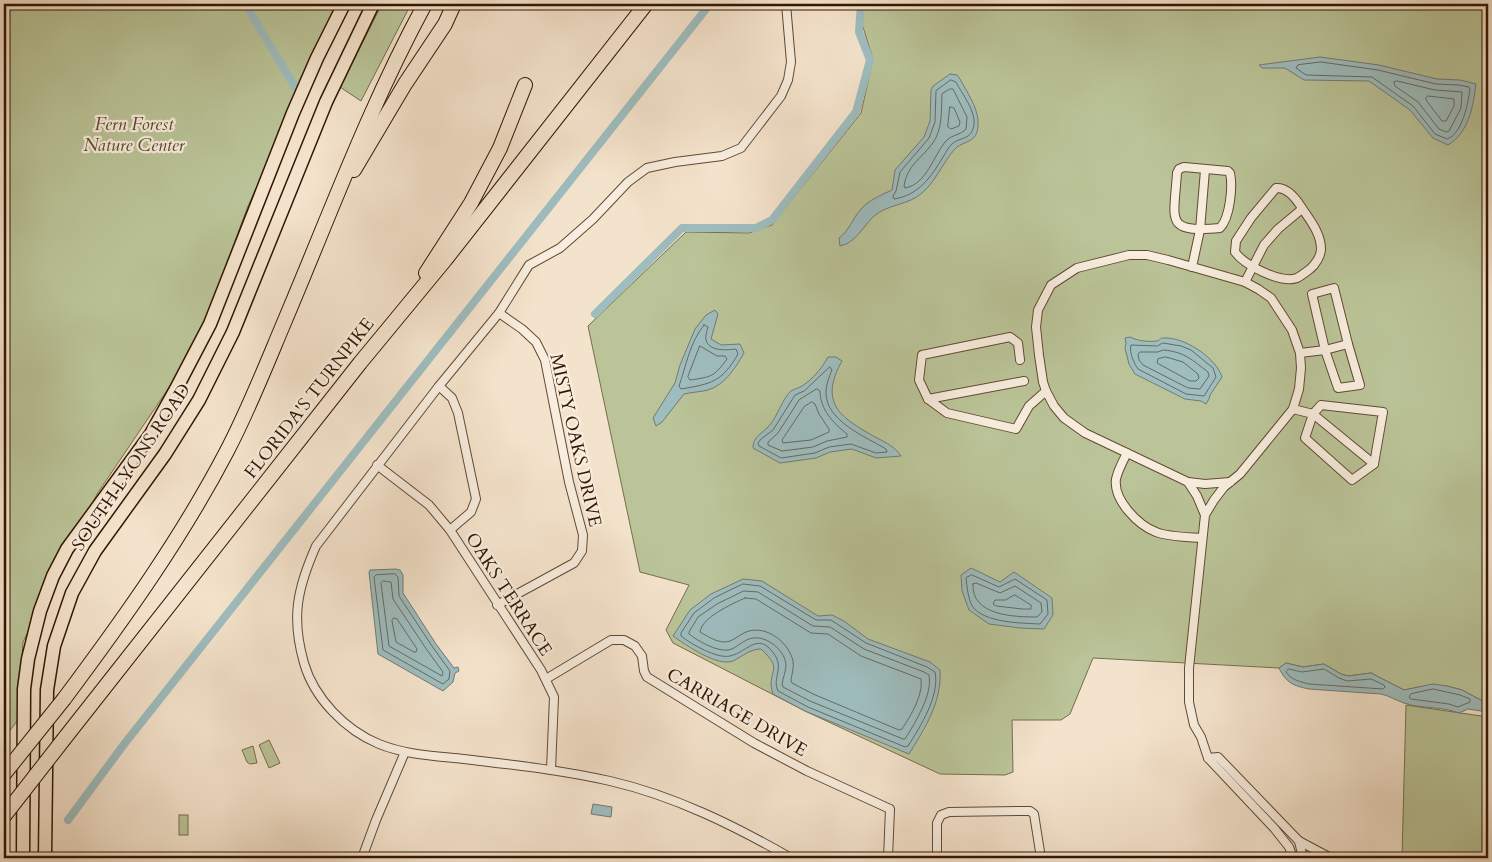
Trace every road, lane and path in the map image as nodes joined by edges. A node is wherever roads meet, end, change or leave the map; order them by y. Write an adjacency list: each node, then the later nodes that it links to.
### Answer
1 (344, 4): 43 (main road, SOUTH LYONS ROAD)
2 (373, 4): 44 (main road, SOUTH LYONS ROAD)
3 (425, 4): 9 (highway, FLORIDA'S TURNPIKE)
4 (454, 4): 9 (highway)
5 (786, 4): 16 (street)
6 (645, 6): 15 (highway, FLORIDA'S TURNPIKE)
7 (525, 85): 15 (highway)
8 (1205, 170): 11 (street); 11 (street); 11 (street)
9 (338, 192): 40 (highway, FLORIDA'S TURNPIKE, bridge)
10 (1302, 209): 12 (street); 12 (street); 12 (street)
11 (1200, 230): 13 (street)
12 (1253, 266): 14 (street)
13 (1192, 267): 14 (street); 23 (street)
14 (1244, 282): 19 (street)
15 (411, 300): 41 (highway, FLORIDA'S TURNPIKE, bridge)
16 (499, 313): 22 (street); 35 (street, MISTY OAKS DRIVE)
17 (1348, 344): 18 (street); 18 (street); 18 (street)
18 (1325, 350): 19 (street)
19 (1300, 353): 25 (street)
20 (1020, 360): 24 (street)
21 (1024, 381): 24 (street)
22 (439, 386): 29 (street); 33 (street)
23 (1046, 391): 24 (street); 27 (street)
24 (928, 399)
25 (1293, 409): 26 (street); 31 (street)
26 (1313, 414): 28 (street); 28 (street); 28 (street)
27 (1127, 453): 30 (street); 34 (street)
28 (1374, 464)
29 (377, 465): 33 (street, OAKS TERRACE); 37 (street)
30 (1188, 482): 31 (street); 32 (street)
31 (1230, 482): 32 (street)
32 (1205, 515): 34 (street)
33 (450, 530): 35 (street, OAKS TERRACE)
34 (1202, 538): 38 (street)
35 (497, 605): 36 (street, OAKS TERRACE)
36 (546, 679): 39 (street, OAKS TERRACE); 47 (street, CARRIAGE DRIVE)
37 (405, 752): 39 (street); 45 (street)
38 (1208, 758): 42 (street); 50 (street)
39 (551, 770): 46 (street)
40 (4, 774)
41 (4, 816)
42 (1299, 841): 51 (street); 52 (street)
43 (23, 858)
44 (45, 858)
45 (362, 858)
46 (791, 858)
47 (888, 858)
48 (937, 858): 49 (street)
49 (1040, 858)
50 (1293, 858)
51 (1303, 858)
52 (1331, 858)

